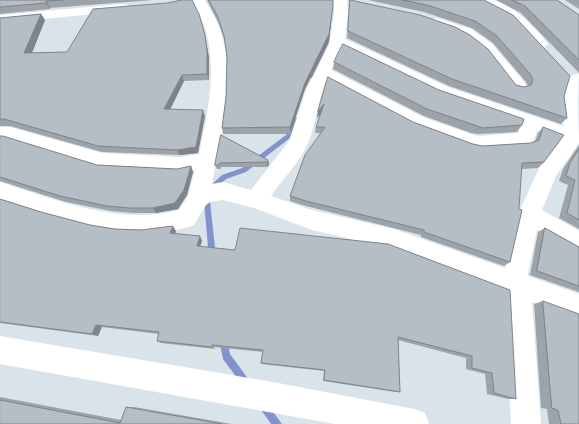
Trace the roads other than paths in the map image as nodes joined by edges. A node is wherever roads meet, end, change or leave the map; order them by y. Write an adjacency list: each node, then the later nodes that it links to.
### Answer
1 (191, 0): 16 (street)
2 (341, 0): 4 (street); 8 (street)
3 (482, 0): 9 (street)
4 (358, 3)
5 (138, 7): 7 (street)
6 (424, 17): 12 (street)
7 (0, 19)
8 (337, 41): 10 (street); 13 (street)
9 (547, 52)
10 (322, 72): 13 (street); 19 (street)
11 (573, 78): 15 (street)
12 (519, 87)
13 (530, 123): 15 (street)
14 (0, 134): 16 (street)
15 (573, 137): 20 (street)
16 (207, 160): 18 (street)
17 (0, 191): 18 (street)
18 (208, 195): 19 (street)
19 (256, 200): 22 (street)
20 (529, 214): 21 (street); 22 (street)
21 (579, 243)
22 (515, 283): 23 (street); 26 (street)
23 (579, 307)
24 (0, 350): 25 (street)
25 (414, 424)
26 (526, 424)

